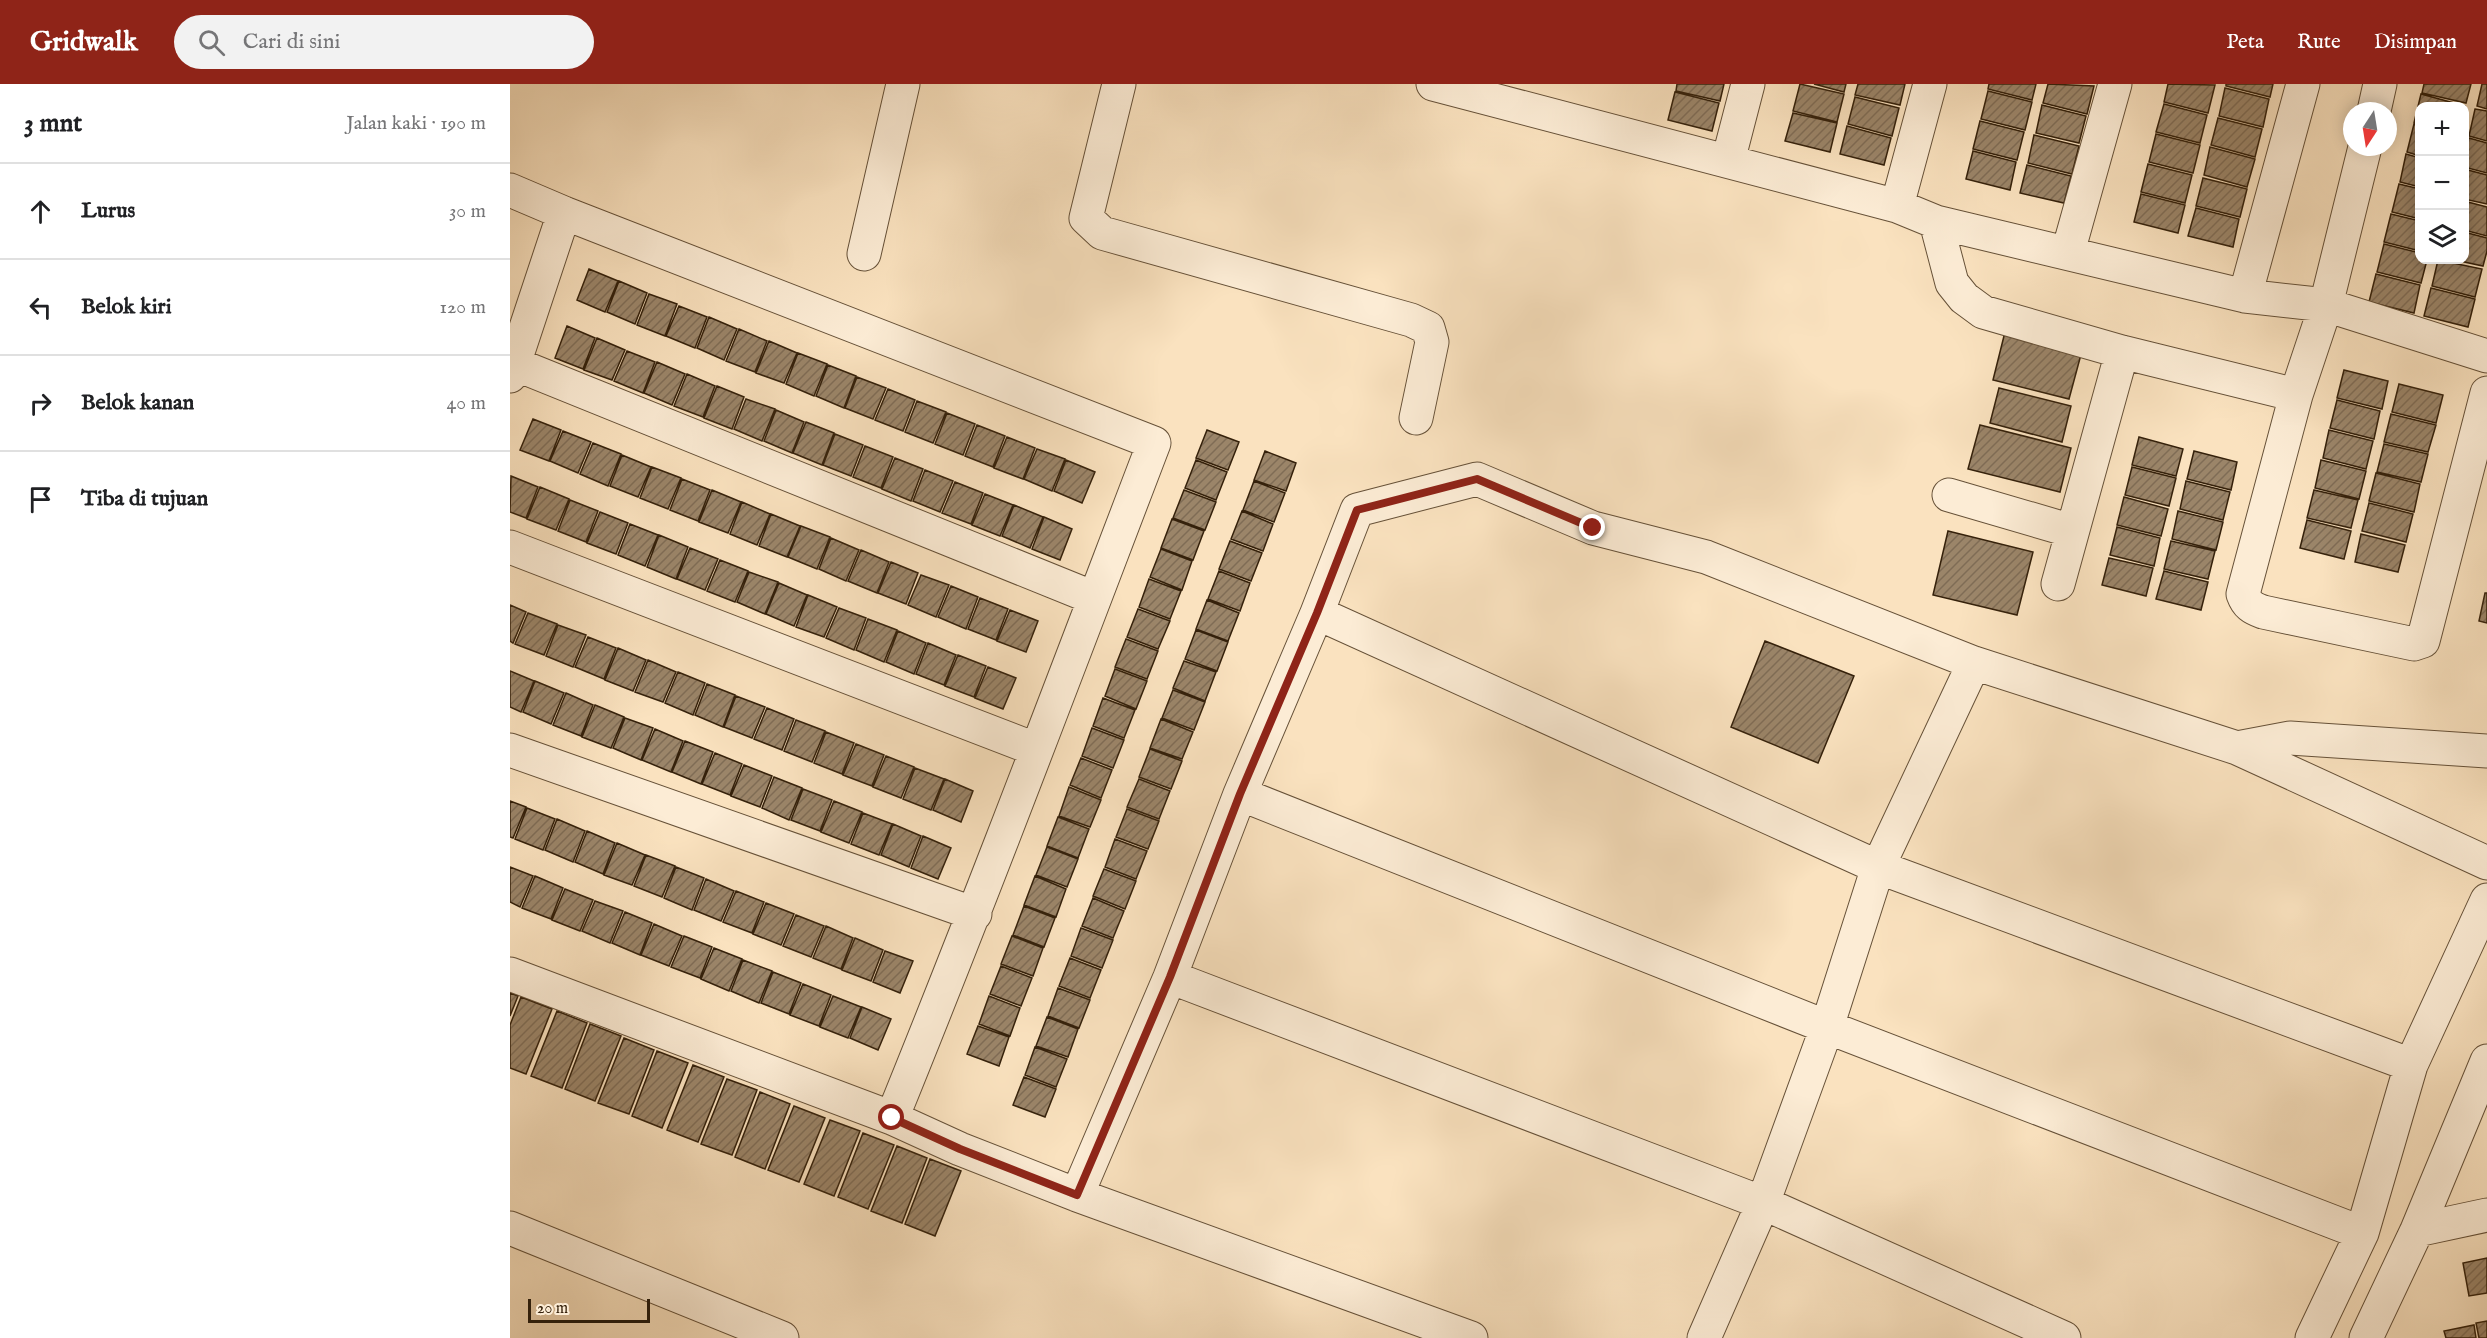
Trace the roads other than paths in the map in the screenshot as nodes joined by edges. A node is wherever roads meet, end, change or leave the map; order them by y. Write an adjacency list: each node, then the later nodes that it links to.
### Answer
1 (903, 84): 17 (street)
2 (1119, 84): 25 (street)
3 (1433, 84): 11 (street)
4 (1748, 84): 11 (street)
5 (1930, 84): 13 (street)
6 (2115, 84): 16 (street)
7 (2303, 84): 18 (street)
8 (2380, 84): 9 (street)
9 (2376, 102)
10 (2363, 156): 19 (street)
11 (1728, 161): 13 (street)
12 (510, 190): 14 (street)
13 (1897, 206): 15 (street)
14 (564, 213): 22 (street); 30 (street)
15 (1936, 222): 16 (street); 20 (street)
16 (2068, 252): 18 (street)
17 (864, 254)
18 (2245, 296): 19 (street)
19 (2326, 305): 21 (street); 24 (street)
20 (2122, 352): 24 (street); 27 (street)
21 (2487, 357)
22 (512, 368): 30 (street)
23 (2487, 393): 24 (street)
24 (2296, 395)
25 (1416, 418)
26 (1949, 495): 27 (street)
27 (2072, 531): 29 (street)
28 (510, 547): 34 (street)
29 (2058, 584)
30 (1094, 598): 34 (street)
31 (1317, 613): 32 (street); 37 (street); 39 (street)
32 (1974, 663): 33 (street); 39 (street)
33 (2237, 748): 36 (street); 38 (street)
34 (1035, 749): 41 (street)
35 (510, 750): 41 (street)
36 (2487, 751)
37 (1240, 794): 43 (street); 44 (street)
38 (2487, 863)
39 (1878, 867): 44 (street); 46 (street)
40 (2487, 900): 46 (street)
41 (975, 914): 47 (street)
42 (510, 974): 47 (street)
43 (1170, 977): 48 (street); 49 (street)
44 (1827, 1027): 49 (street); 53 (street)
45 (2487, 1061): 52 (street)
46 (2411, 1065): 53 (street)
47 (892, 1118): 48 (street)
48 (1077, 1195): 55 (street)
49 (1763, 1203): 56 (street); 57 (street)
50 (2487, 1215): 52 (street)
51 (510, 1228): 54 (street)
52 (2416, 1230): 59 (street)
53 (2362, 1233): 58 (street)
54 (782, 1338)
55 (1471, 1338)
56 (1704, 1338)
57 (2064, 1338)
58 (2312, 1338)
59 (2366, 1338)

